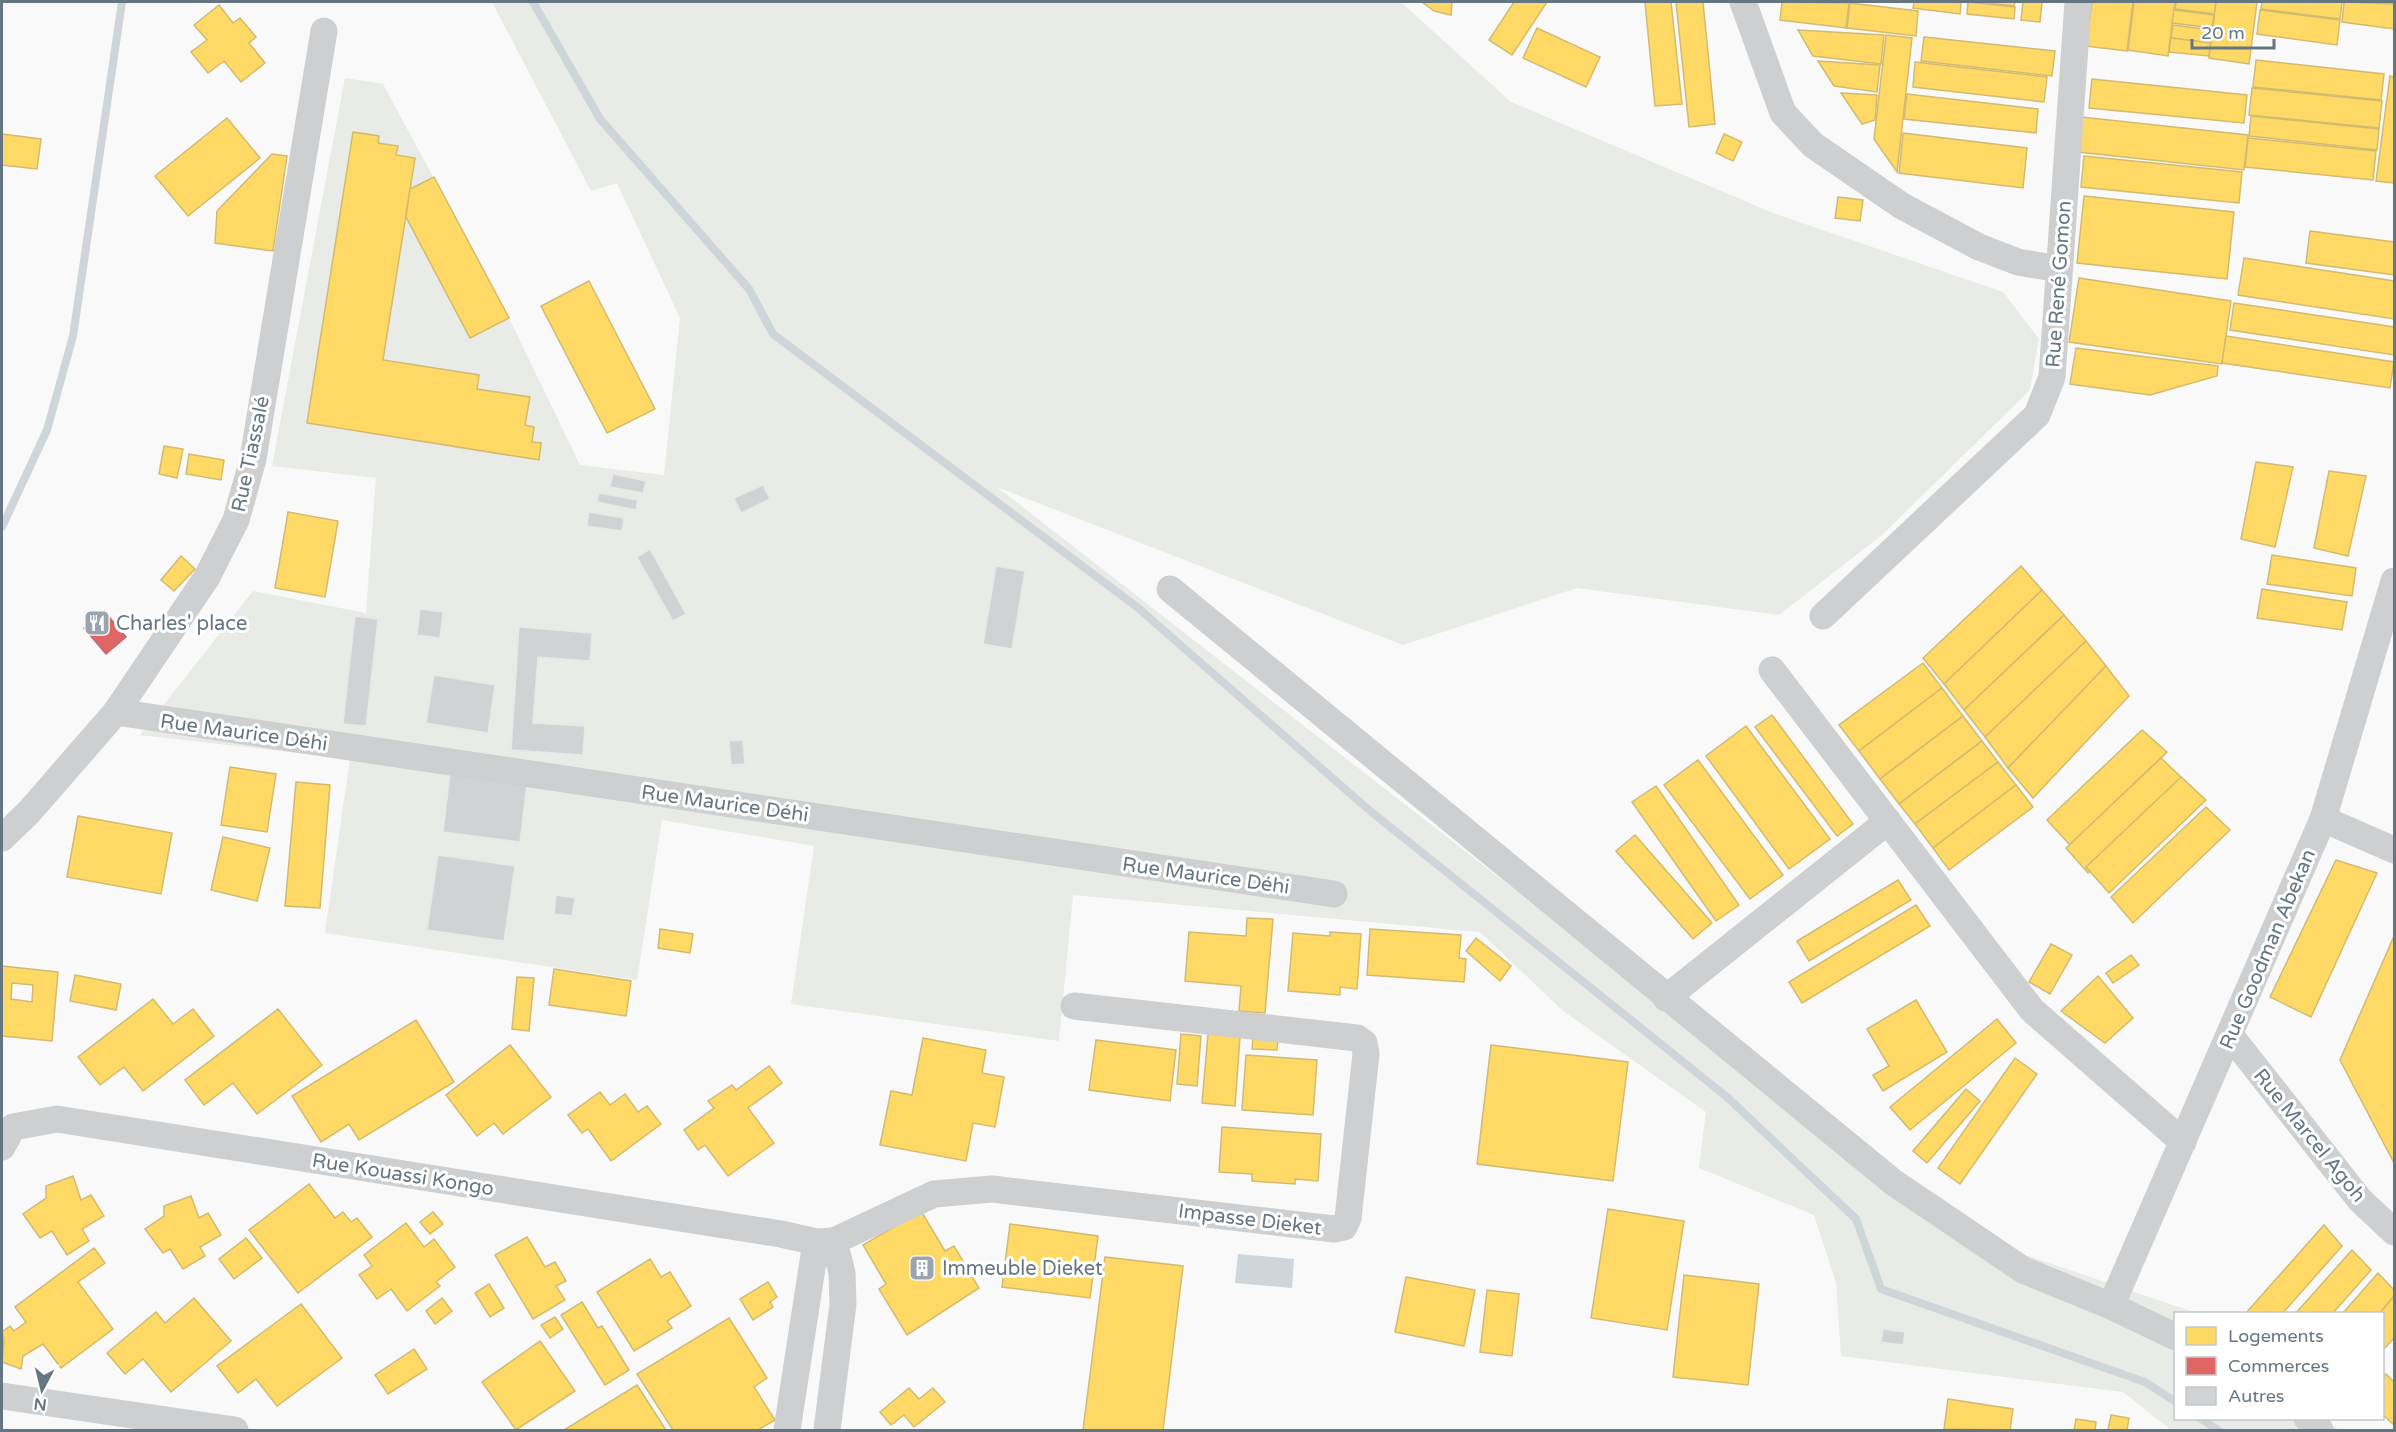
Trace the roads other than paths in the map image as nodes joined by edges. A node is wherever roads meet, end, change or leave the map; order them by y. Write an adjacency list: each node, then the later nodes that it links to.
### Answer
1 (1743, 2): 4 (street)
2 (2078, 2): 4 (street, Rue René Gomon)
3 (324, 31): 9 (street, Rue Tiassalé)
4 (2059, 269): 7 (street, Rue René Gomon)
5 (2394, 581): 10 (street, Rue Goodman Abekan)
6 (1170, 589): 15 (street)
7 (1823, 616)
8 (1772, 670): 11 (street)
9 (116, 712): 12 (street, Rue Tiassalé); 14 (street, Rue Maurice Déhi)
10 (2323, 819): 13 (street); 17 (street, Rue Goodman Abekan)
11 (1888, 821): 15 (street); 18 (street)
12 (2, 838)
13 (2394, 850)
14 (1334, 894)
15 (1666, 998): 22 (street)
16 (1074, 1006): 21 (street, Impasse Dieket)
17 (2230, 1035): 18 (street, Rue Goodman Abekan); 20 (street, Rue Marcel Agoh)
18 (2183, 1142): 22 (street, Rue Goodman Abekan)
19 (2, 1147): 21 (street, Rue Kouassi Kongo)
20 (2394, 1232)
21 (825, 1242): 27 (street); 28 (street)
22 (2111, 1306): 23 (street)
23 (2174, 1337)
24 (2, 1396): 26 (street)
25 (2308, 1420): 29 (street)
26 (226, 1430)
27 (787, 1431)
28 (827, 1431)
29 (2320, 1431)

